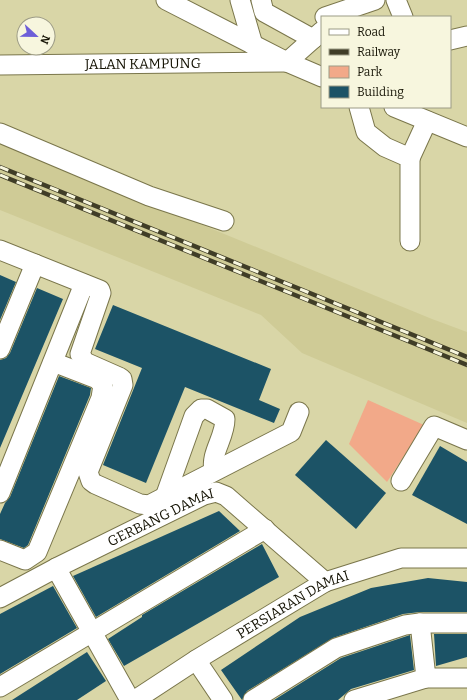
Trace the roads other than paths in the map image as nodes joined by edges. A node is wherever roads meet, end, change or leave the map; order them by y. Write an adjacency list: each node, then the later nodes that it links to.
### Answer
1 (166, 0): 12 (street)
2 (240, 0): 12 (street)
3 (261, 0): 9 (street)
4 (376, 0): 6 (street); 7 (street)
5 (396, 0): 8 (street)
6 (328, 16)
7 (378, 16)
8 (403, 16)
9 (318, 35): 13 (street)
10 (467, 36): 11 (street)
11 (451, 40)
12 (253, 45): 13 (street)
13 (287, 62): 14 (street, JALAN KAMPUNG); 15 (street)
14 (0, 65)
15 (321, 77)
16 (359, 108): 21 (street)
17 (396, 108): 18 (street)
18 (427, 121): 20 (street); 21 (street)
19 (0, 133): 22 (street)
20 (467, 137)
21 (410, 158): 23 (street)
22 (224, 221)
23 (410, 241)
24 (0, 250): 25 (street)
25 (35, 264): 26 (street); 27 (street)
26 (84, 284): 28 (street); 34 (street)
27 (0, 349)
28 (53, 362): 33 (street); 36 (street)
29 (299, 412): 31 (street)
30 (467, 440): 32 (street)
31 (214, 471): 34 (street); 34 (street)
32 (401, 481)
33 (0, 493)
34 (165, 497)
35 (265, 529): 38 (street, GERBANG DAMAI); 39 (street, GERBANG DAMAI); 43 (street)
36 (0, 550)
37 (467, 558): 39 (street, PERSIARAN DAMAI)
38 (56, 568): 40 (street, GERBANG DAMAI); 43 (street)
39 (325, 582): 44 (street, PERSIARAN DAMAI)
40 (0, 598)
41 (420, 623): 42 (street); 45 (street); 51 (street)
42 (467, 623)
43 (92, 633): 47 (street); 49 (street)
44 (196, 660): 48 (street, PERSIARAN DAMAI); 50 (street)
45 (426, 678): 46 (street); 52 (street)
46 (467, 678)
47 (0, 686)
48 (147, 697)
49 (130, 700)
50 (223, 700)
51 (253, 700)
52 (354, 700)

